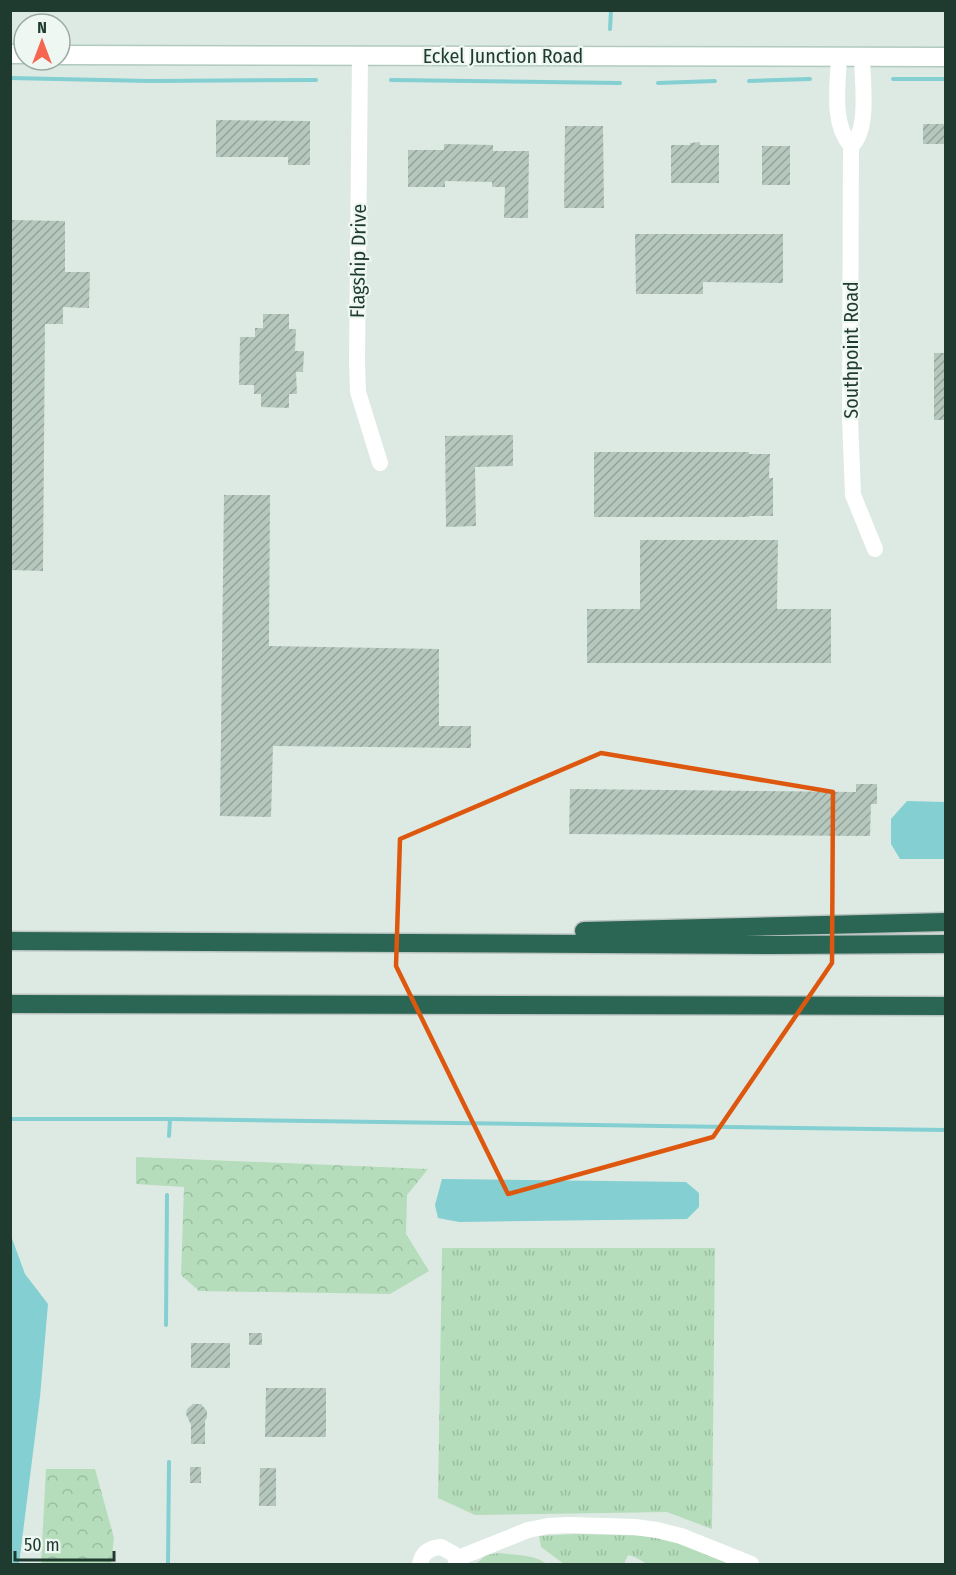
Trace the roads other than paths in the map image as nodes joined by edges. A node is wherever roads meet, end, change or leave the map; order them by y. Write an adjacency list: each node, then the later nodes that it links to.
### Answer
1 (72, 55): 2 (street, Eckel Junction Road)
2 (360, 55): 3 (street, Eckel Junction Road); 7 (street, Flagship Drive)
3 (839, 56): 4 (street, Eckel Junction Road); 6 (street, Southpoint Road)
4 (861, 56): 5 (street, Eckel Junction Road); 6 (street, Southpoint Road)
5 (945, 57)
6 (851, 146): 8 (street, Southpoint Road)
7 (380, 463)
8 (875, 549)
9 (945, 922): 11 (highway)
10 (10, 941): 11 (highway)
11 (330, 942): 12 (highway)
12 (945, 944)
13 (10, 1004): 14 (highway)
14 (760, 1006): 15 (highway); 16 (highway)
15 (945, 1006)
16 (945, 1018)
17 (457, 1562): 18 (street); 19 (street)
18 (420, 1564)
19 (751, 1564)

